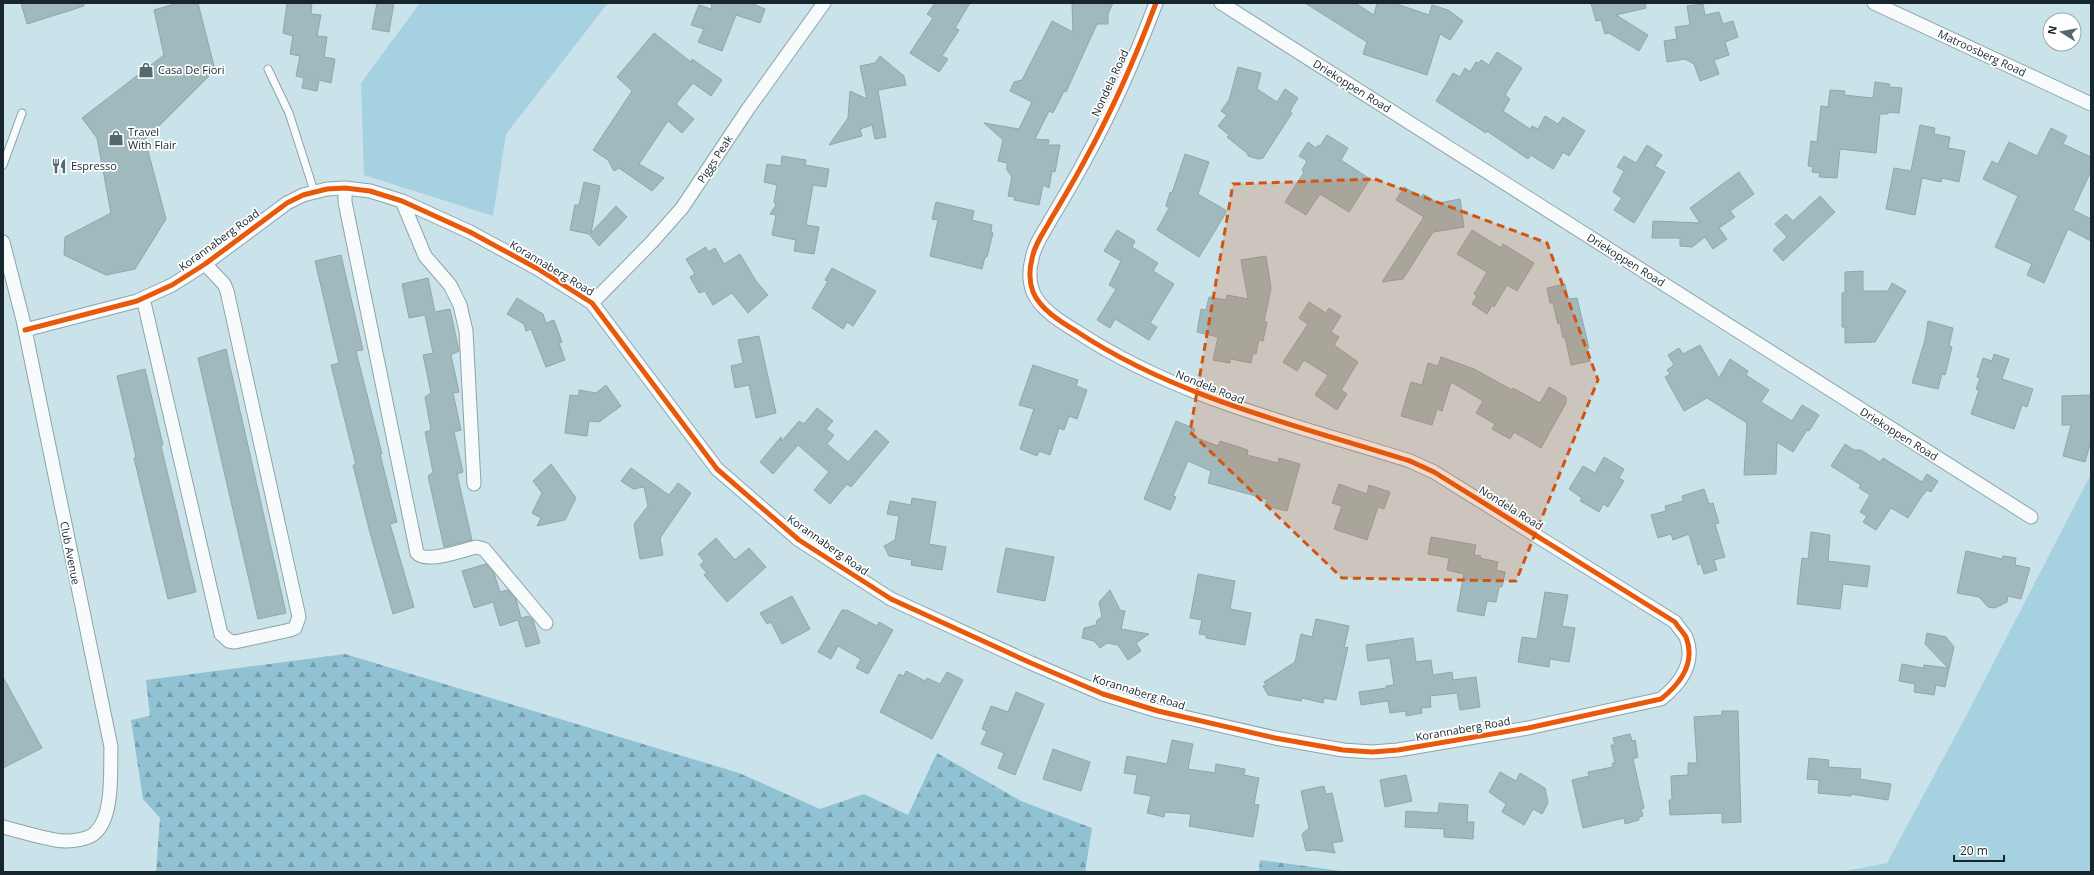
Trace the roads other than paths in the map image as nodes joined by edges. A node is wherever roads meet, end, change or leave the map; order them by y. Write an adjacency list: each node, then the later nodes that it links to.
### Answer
1 (824, 3): 15 (street, Piggs Peak)
2 (1156, 3): 20 (street, Nondela Road)
3 (1221, 3): 18 (street, Driekoppen Road)
4 (1874, 3): 6 (street, Matroosberg Road)
5 (268, 69): 10 (lane)
6 (2091, 104)
7 (22, 113): 8 (lane)
8 (3, 165)
9 (345, 188): 10 (street, Korannaberg Road); 11 (street, Korannaberg Road); 19 (street)
10 (314, 191): 13 (street, Korannaberg Road)
11 (402, 201): 15 (street, Korannaberg Road); 17 (street)
12 (3, 242): 16 (street, Club Avenue)
13 (205, 264): 14 (street, Korannaberg Road); 14 (street)
14 (143, 298): 16 (street, Korannaberg Road)
15 (592, 304): 20 (street, Korannaberg Road)
16 (24, 330): 21 (street, Club Avenue)
17 (474, 484)
18 (2031, 517)
19 (546, 622)
20 (1675, 622)
21 (3, 827)

